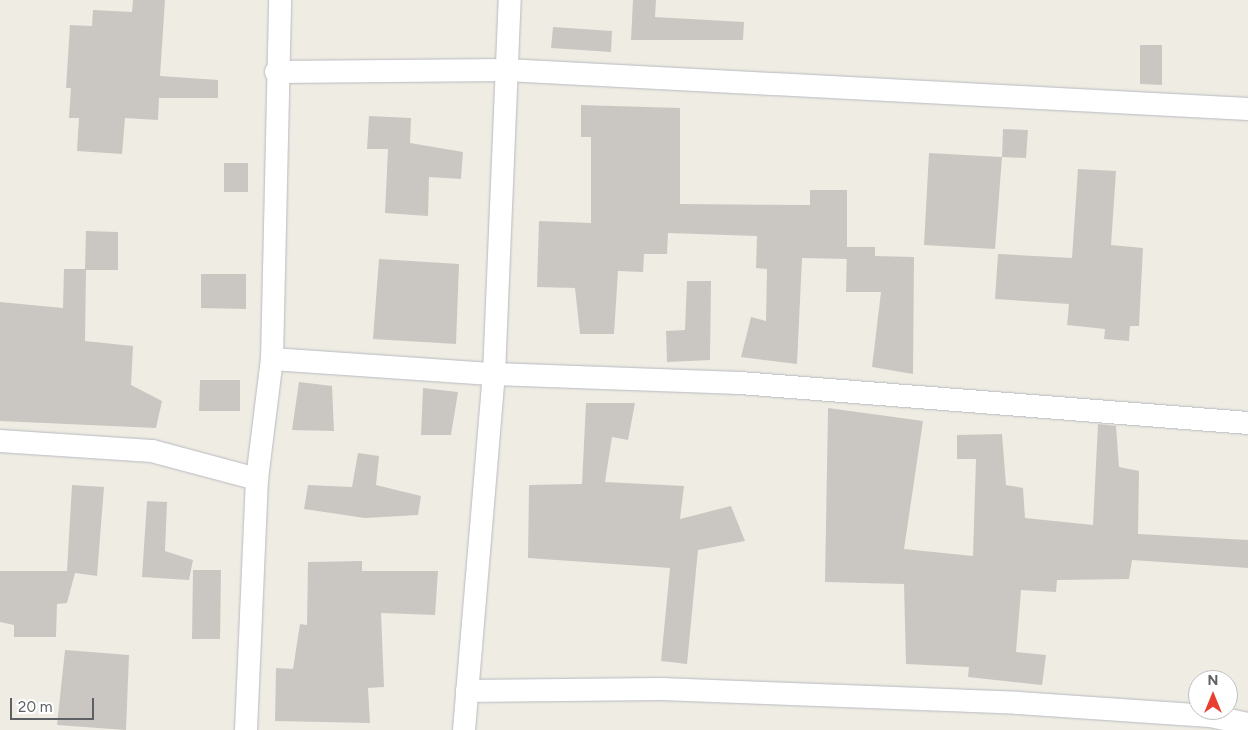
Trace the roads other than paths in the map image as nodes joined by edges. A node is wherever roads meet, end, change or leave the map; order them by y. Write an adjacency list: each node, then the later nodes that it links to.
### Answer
1 (280, 0): 4 (street)
2 (510, 0): 3 (street)
3 (506, 70): 4 (street); 5 (street); 7 (street)
4 (276, 72): 6 (street)
5 (1248, 110)
6 (272, 359): 7 (street); 10 (street)
7 (494, 374): 8 (street); 11 (street)
8 (1248, 423)
9 (0, 441): 10 (street)
10 (257, 479): 13 (street)
11 (467, 692): 12 (street); 14 (street)
12 (1248, 724)
13 (246, 730)
14 (464, 730)

